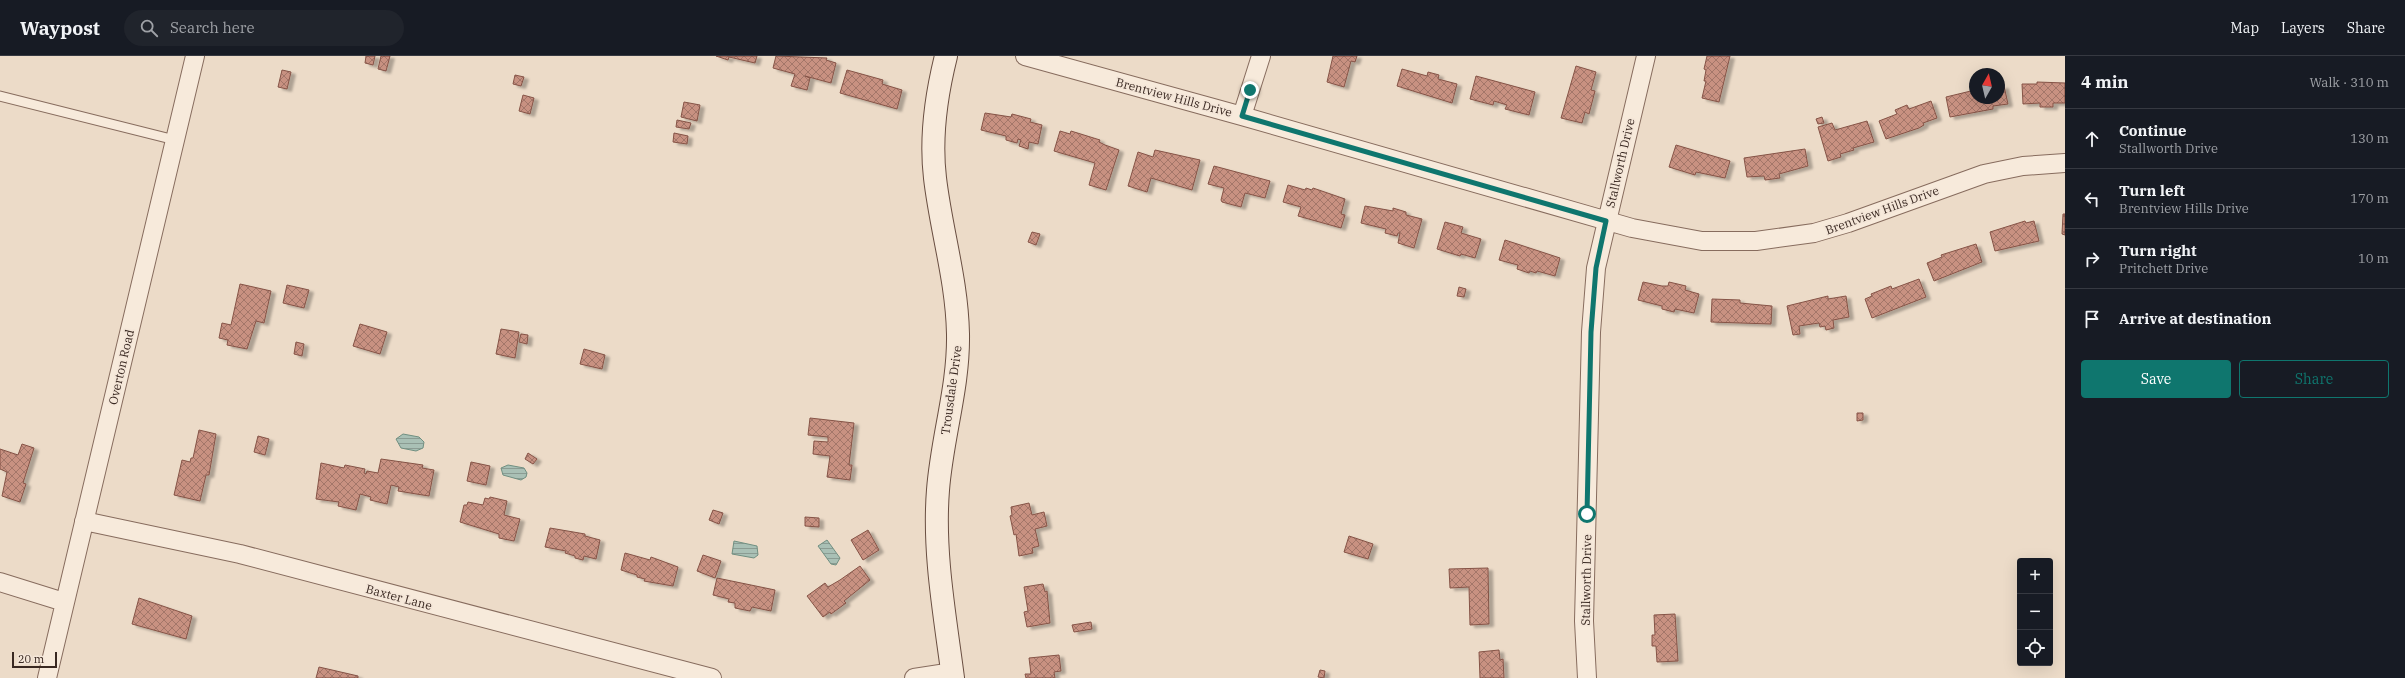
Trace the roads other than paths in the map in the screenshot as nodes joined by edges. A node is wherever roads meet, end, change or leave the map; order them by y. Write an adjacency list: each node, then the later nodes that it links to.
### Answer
1 (195, 56): 8 (street, Overton Road)
2 (946, 56): 14 (street, Trousdale Drive)
3 (1025, 56): 7 (street, Brentview Hills Drive)
4 (1261, 56): 7 (street)
5 (1646, 56): 10 (street, Stallworth Drive)
6 (0, 96): 8 (lane)
7 (1242, 116): 10 (street, Brentview Hills Drive)
8 (175, 140): 11 (street, Overton Road)
9 (2065, 163): 10 (street, Brentview Hills Drive)
10 (1606, 221): 18 (street, Stallworth Drive)
11 (84, 521): 13 (street, Overton Road); 16 (street, Baxter Lane)
12 (0, 582): 13 (street)
13 (64, 602): 15 (street, Overton Road)
14 (953, 675): 17 (street)
15 (47, 678)
16 (712, 678)
17 (914, 678)
18 (1587, 678)

